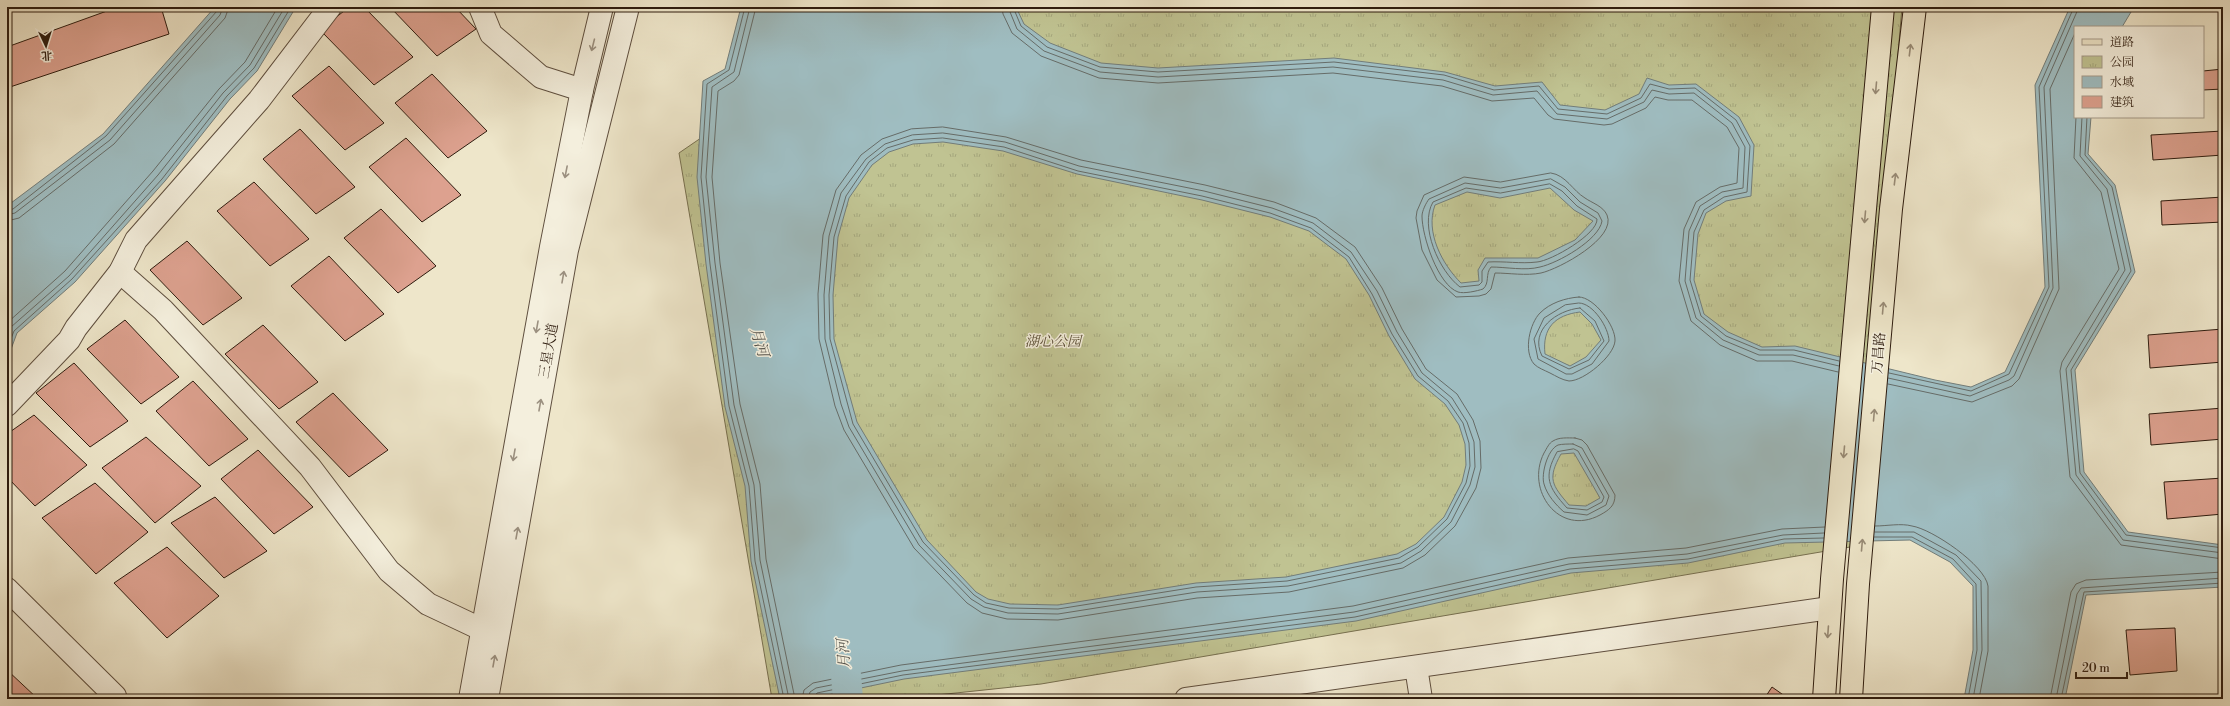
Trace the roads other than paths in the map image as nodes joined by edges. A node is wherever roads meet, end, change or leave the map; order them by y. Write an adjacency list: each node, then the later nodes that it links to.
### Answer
1 (330, 7): 8 (street)
2 (480, 7): 7 (street)
3 (602, 7): 7 (street, 三星大道, one-way to 7)
4 (628, 7): 16 (street, 三星大道, one-way to 4)
5 (1883, 7): 11 (main road, 万昌路, one-way to 11)
6 (1915, 7): 20 (main road, 万昌路, one-way to 6)
7 (582, 90): 12 (street, 三星大道, one-way to 12)
8 (120, 272): 9 (street); 12 (street)
9 (7, 405)
10 (7, 589): 14 (street)
11 (1830, 608): 13 (street); 19 (main road, 万昌路, one-way to 19)
12 (483, 630): 15 (street, 三星大道)
13 (1416, 667): 17 (street); 18 (street)
14 (115, 696)
15 (470, 699)
16 (487, 699)
17 (1186, 699)
18 (1421, 699)
19 (1824, 699)
20 (1851, 699)

